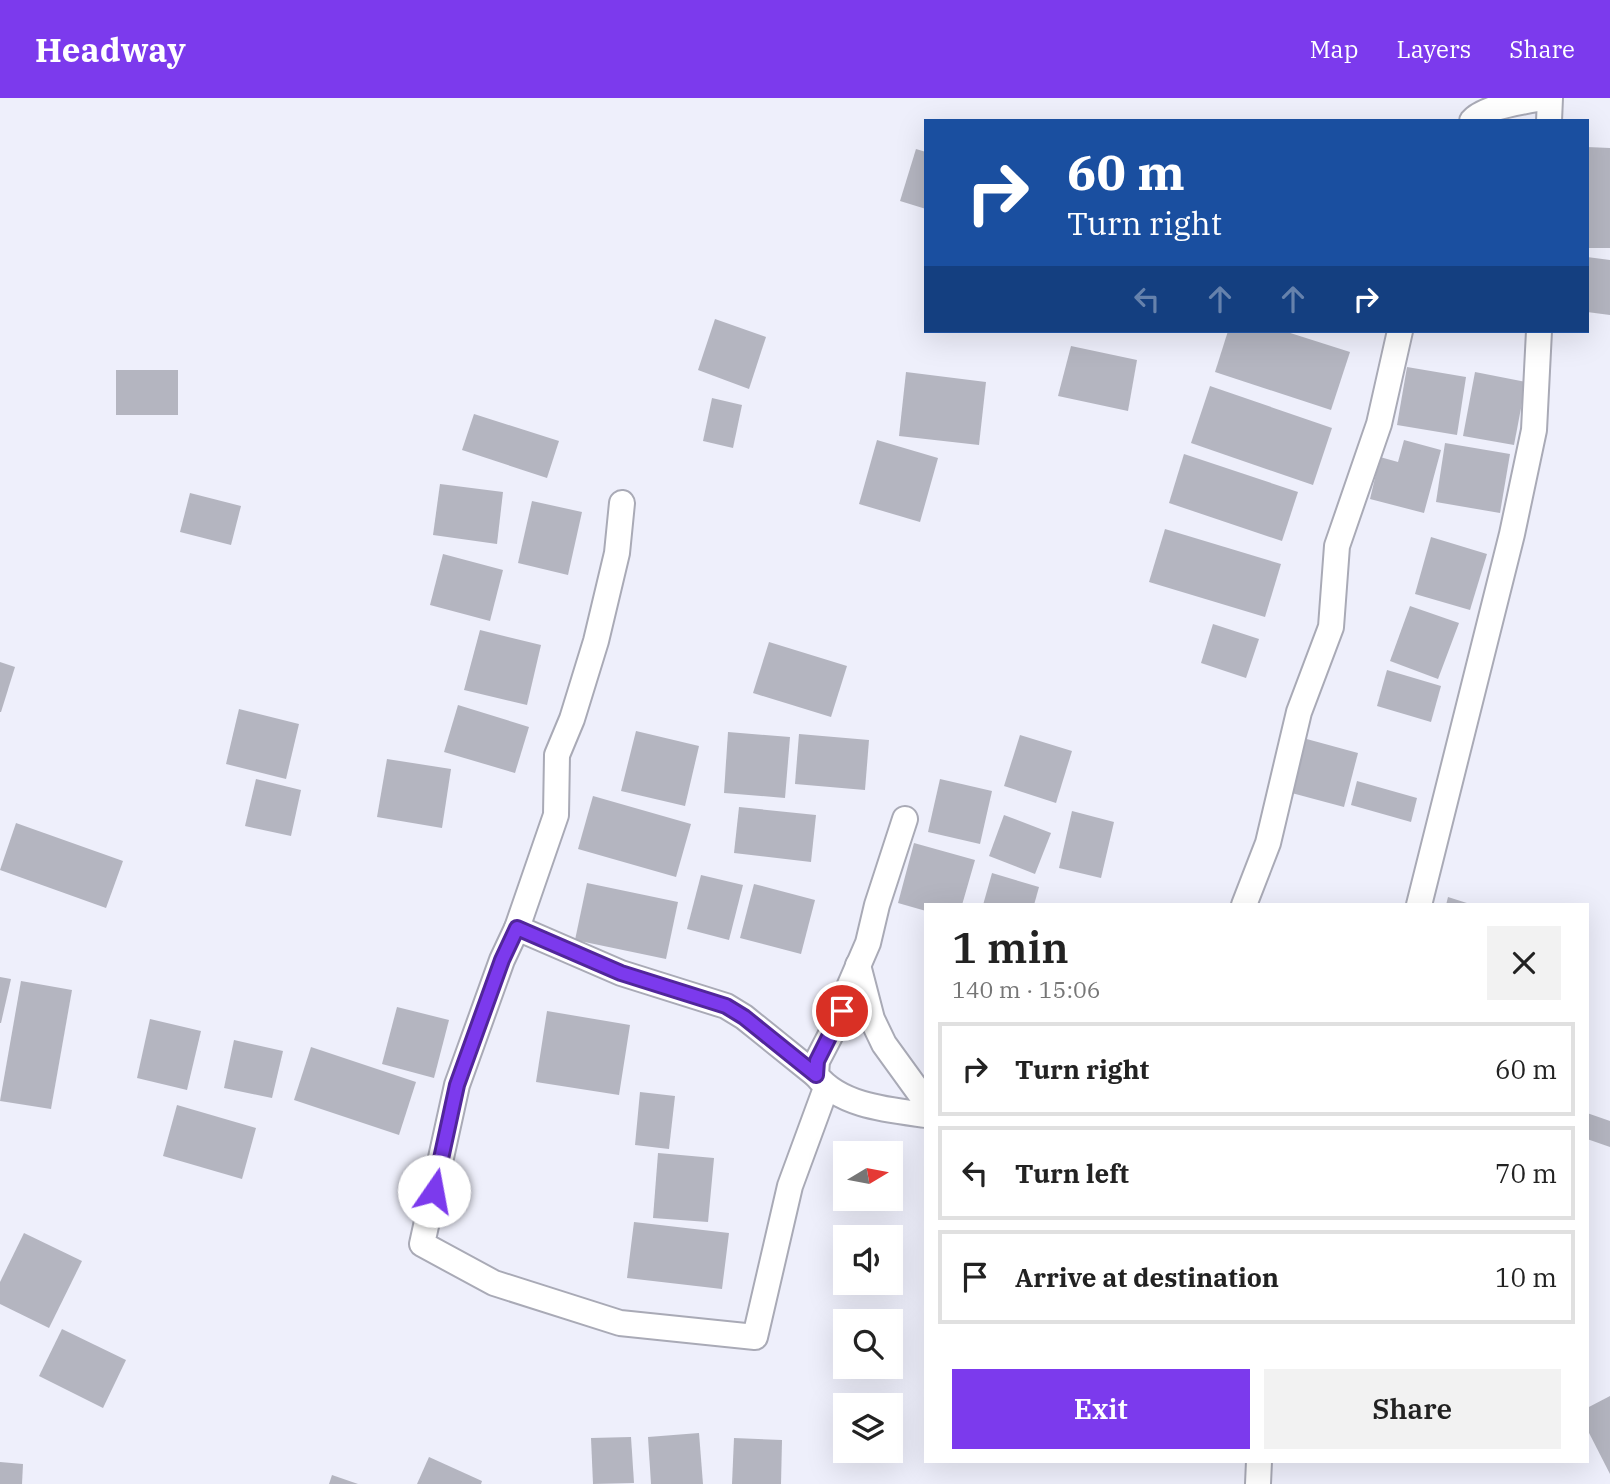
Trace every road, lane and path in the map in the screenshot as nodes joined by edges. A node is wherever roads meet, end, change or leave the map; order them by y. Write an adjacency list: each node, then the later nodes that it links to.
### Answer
1 (1544, 98): 3 (street)
2 (1550, 98): 4 (street)
3 (1474, 119)
4 (1549, 119)
5 (1400, 333): 9 (street)
6 (1539, 333): 10 (street)
7 (622, 503): 11 (street)
8 (905, 819): 12 (street)
9 (1245, 903)
10 (1420, 903)
11 (517, 928): 13 (street); 13 (street)
12 (858, 965): 13 (street); 14 (street)
13 (821, 1081): 15 (street)
14 (924, 1099)
15 (924, 1115)
16 (1259, 1463): 17 (street)
17 (1258, 1484)

